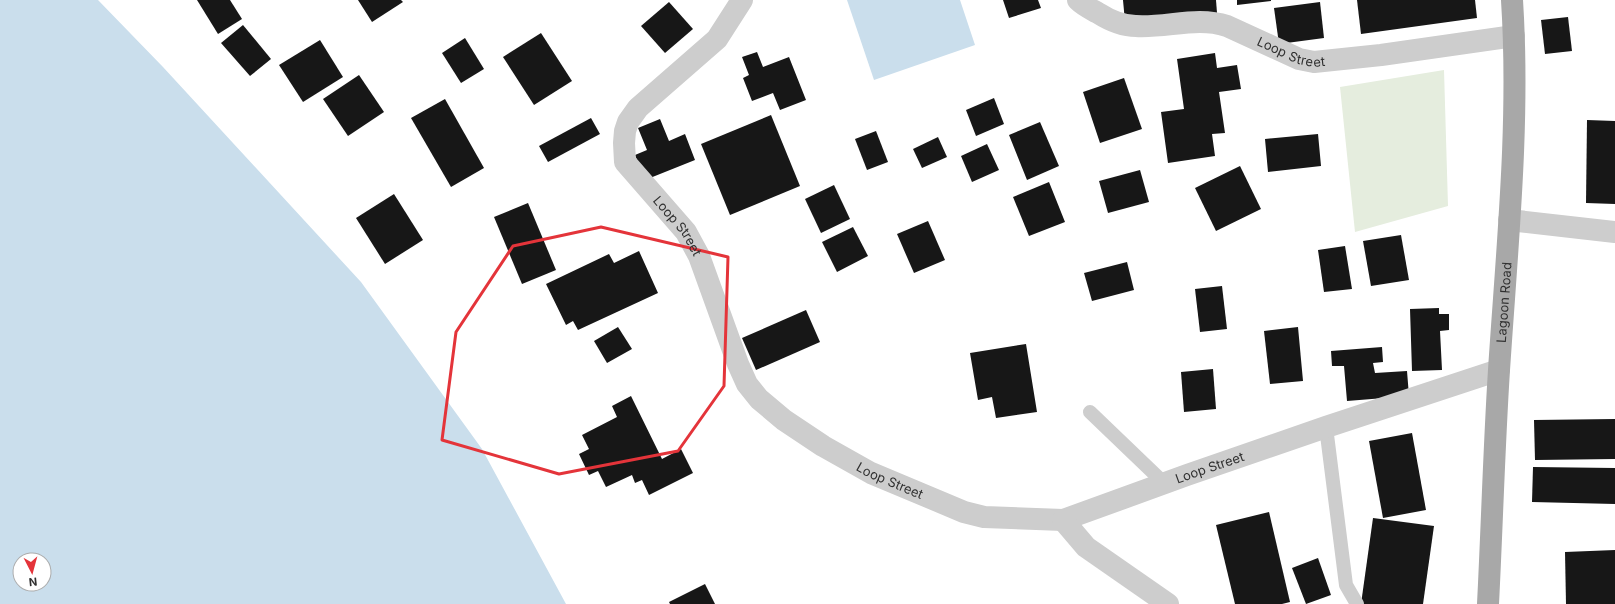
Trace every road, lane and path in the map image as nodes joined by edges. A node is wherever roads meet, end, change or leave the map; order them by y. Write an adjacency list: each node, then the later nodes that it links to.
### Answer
1 (742, 0): 11 (street, Loop Street)
2 (1078, 0): 4 (street, Loop Street)
3 (1512, 0): 4 (main road, Lagoon Road)
4 (1514, 36): 5 (main road, Lagoon Road)
5 (1509, 220): 6 (street); 7 (main road, Lagoon Road)
6 (1615, 232)
7 (1499, 370): 9 (street, Loop Street); 14 (main road, Lagoon Road)
8 (1090, 412): 10 (lane)
9 (1326, 427): 10 (street, Loop Street); 13 (lane)
10 (1164, 482): 11 (street, Loop Street)
11 (1063, 520): 12 (street)
12 (1168, 604)
13 (1357, 604)
14 (1488, 604)

